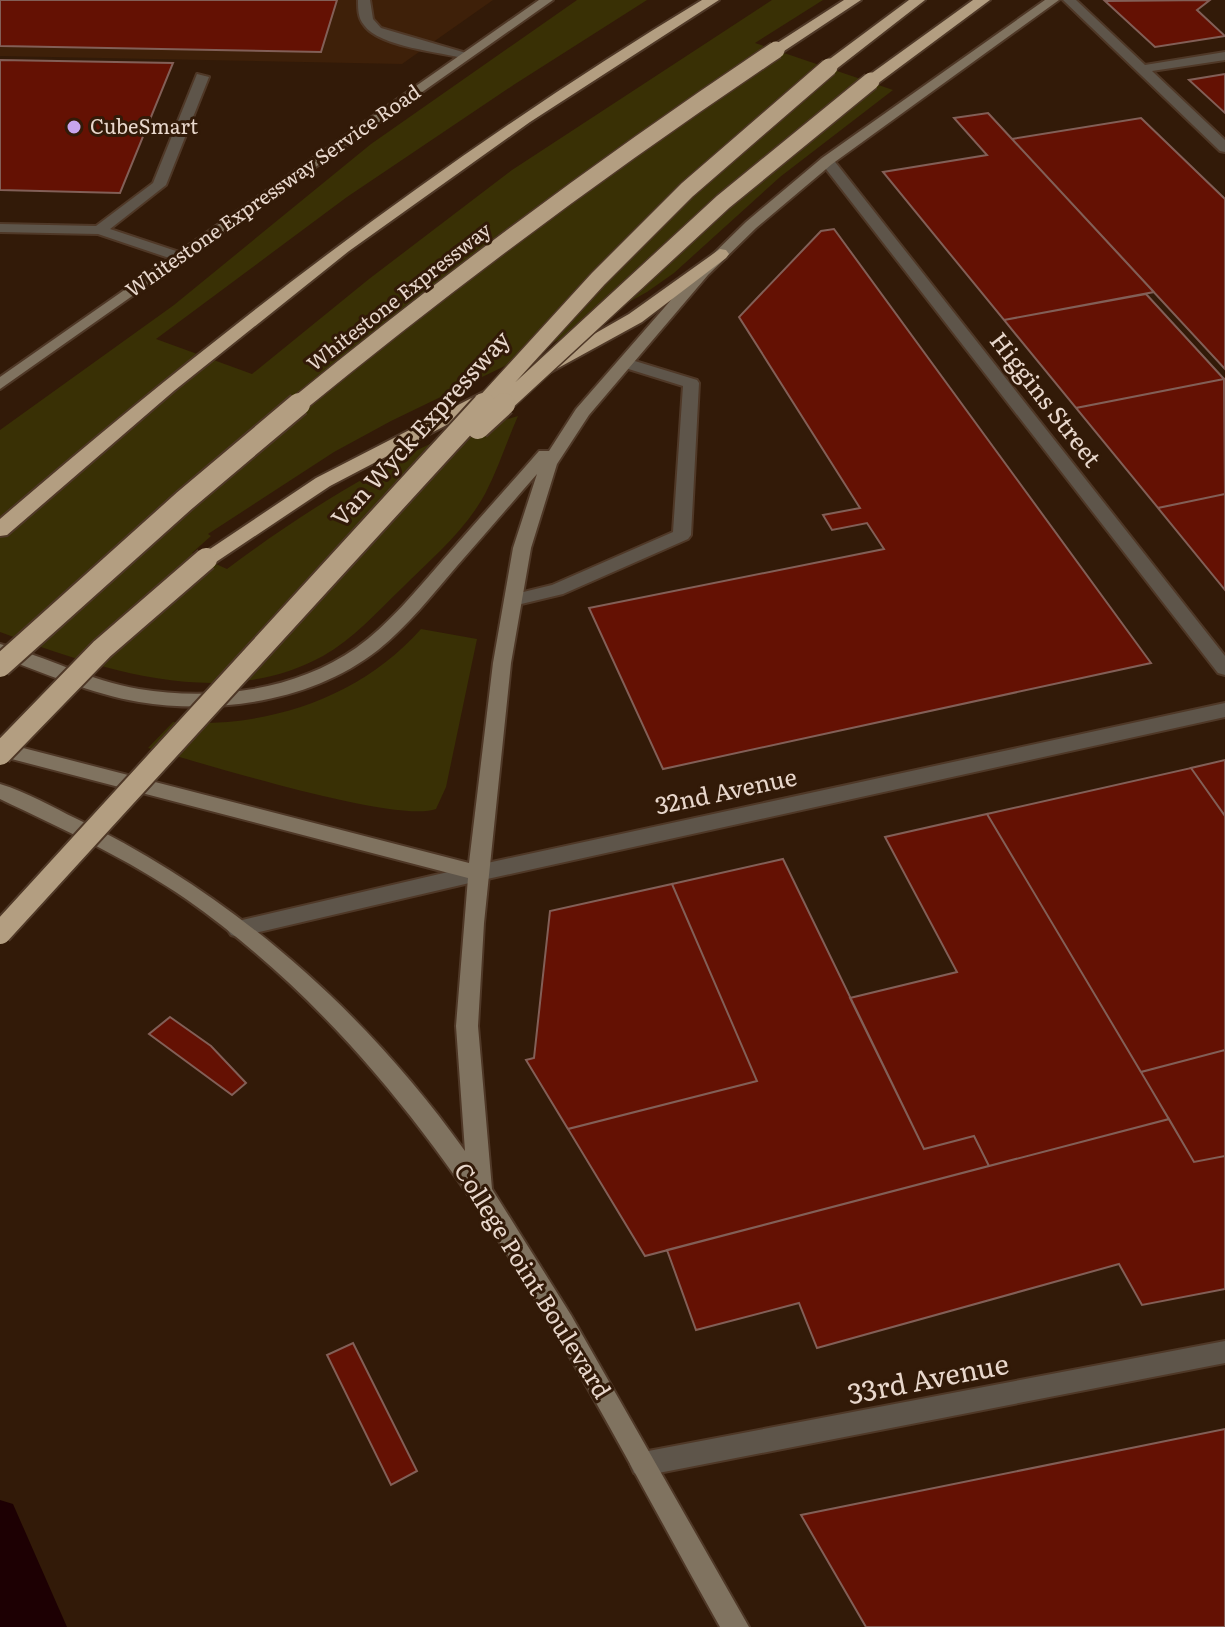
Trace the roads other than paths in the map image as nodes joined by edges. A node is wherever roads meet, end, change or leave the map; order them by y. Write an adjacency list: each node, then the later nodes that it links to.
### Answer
1 (364, 0): 9 (street)
2 (547, 0): 9 (main road, Whitestone Expressway Service Road)
3 (711, 0): 22 (highway)
4 (854, 0): 26 (highway, Whitestone Expressway, bridge)
5 (918, 0): 23 (highway, Van Wyck Expressway, bridge)
6 (983, 0): 23 (highway, bridge)
7 (1053, 0): 14 (main road)
8 (1069, 0): 11 (street)
9 (467, 55): 18 (main road, Whitestone Expressway Service Road)
10 (1225, 56): 11 (street)
11 (1141, 69): 13 (street)
12 (202, 77): 16 (street)
13 (1225, 148)
14 (827, 161): 17 (main road); 27 (street, Higgins Street)
15 (0, 228): 16 (street)
16 (99, 230): 18 (street)
17 (720, 254): 19 (main road); 29 (highway, bridge)
18 (180, 257): 20 (main road, Whitestone Expressway Service Road)
19 (625, 363): 21 (main road); 24 (street)
20 (0, 384)
21 (582, 412): 24 (main road); 25 (main road)
22 (0, 530)
23 (356, 541): 33 (highway, Van Wyck Expressway, bridge)
24 (513, 600): 31 (main road)
25 (0, 650)
26 (0, 666)
27 (1225, 669)
28 (1225, 710): 31 (street, 32nd Avenue)
29 (0, 752): 31 (main road)
30 (0, 791): 32 (main road, College Point Boulevard)
31 (478, 873): 32 (street, 32nd Avenue); 34 (main road)
32 (238, 929): 34 (main road, College Point Boulevard)
33 (0, 933)
34 (480, 1191): 36 (main road, College Point Boulevard)
35 (1225, 1352): 36 (street, 33rd Avenue)
36 (643, 1464): 37 (main road, College Point Boulevard)
37 (735, 1627)

